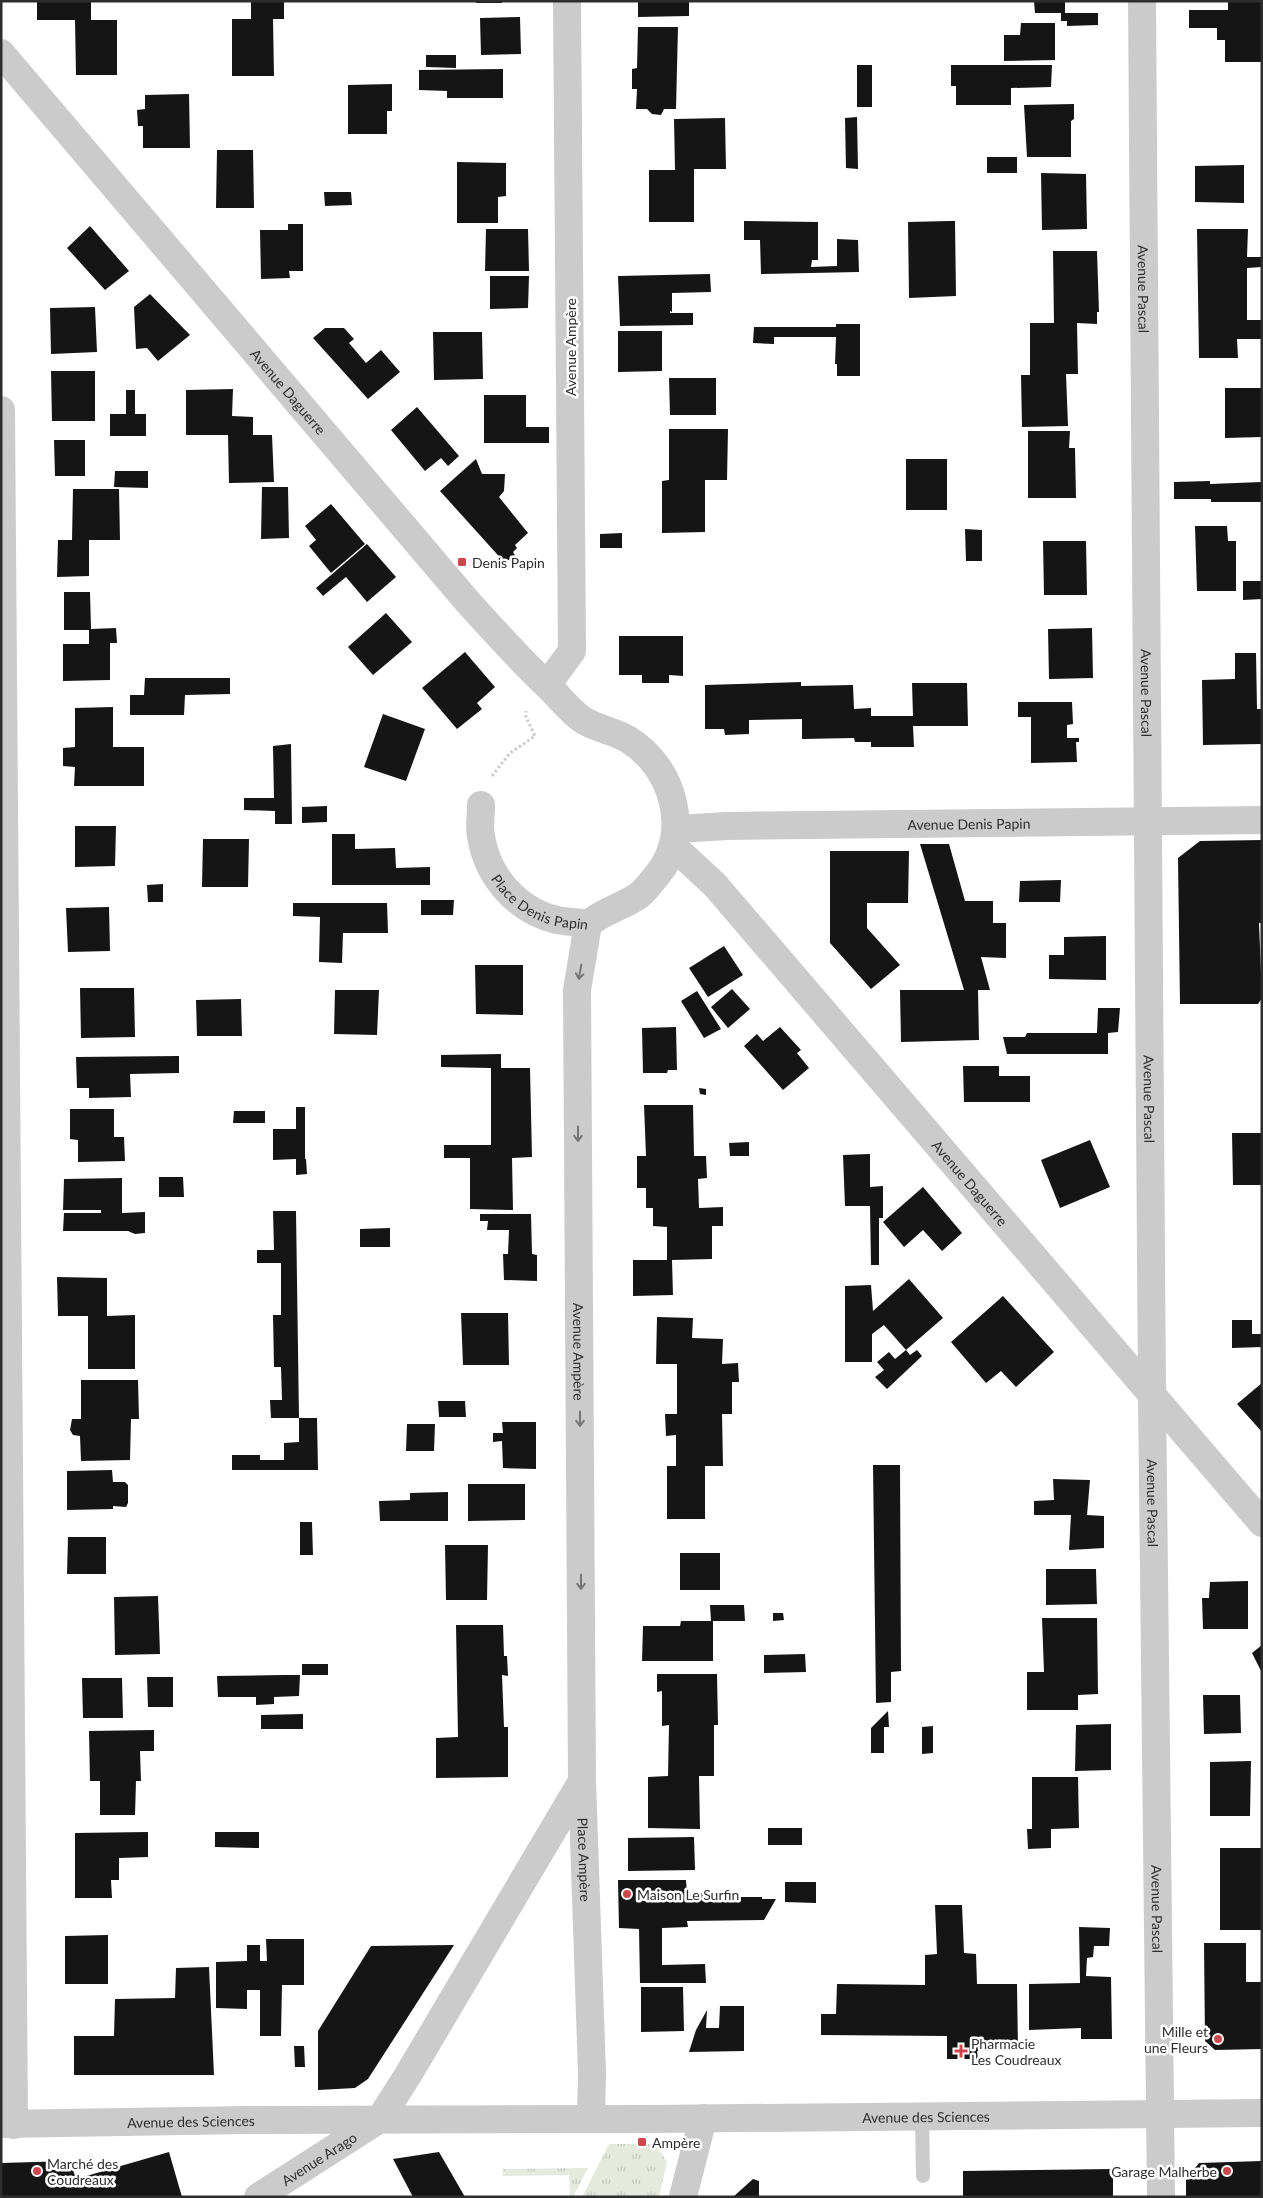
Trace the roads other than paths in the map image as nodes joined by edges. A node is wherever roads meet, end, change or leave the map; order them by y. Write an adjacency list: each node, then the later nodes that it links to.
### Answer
1 (567, 1): 5 (street, Avenue Ampère)
2 (1142, 1): 8 (street, Avenue Pascal)
3 (1, 53): 5 (street, Avenue Daguerre)
4 (1, 410): 20 (street)
5 (546, 685): 9 (street, Avenue Daguerre)
6 (481, 805): 10 (street, Place Denis Papin)
7 (1262, 820): 8 (street, Avenue Denis Papin)
8 (1149, 821): 9 (street, Avenue Denis Papin); 11 (street, Avenue Pascal)
9 (675, 838): 10 (street, Place Denis Papin); 11 (street, Avenue Daguerre)
10 (588, 924): 13 (street, Avenue Ampère, one-way to 13)
11 (1152, 1394): 12 (street, Avenue Daguerre); 15 (street, Avenue Pascal)
12 (1262, 1523)
13 (582, 1781): 18 (street, Place Ampère); 19 (street, Place Ampère)
14 (1262, 2113): 15 (street, Avenue des Sciences)
15 (1160, 2114): 16 (street, Avenue des Sciences); 24 (street, Avenue Pascal)
16 (922, 2116): 17 (street, Avenue des Sciences); 21 (lane)
17 (703, 2118): 19 (street, Avenue des Sciences); 23 (street)
18 (380, 2119): 19 (street); 20 (street, Avenue des Sciences); 22 (street, Avenue Arago)
19 (591, 2119)
20 (8, 2124)
21 (923, 2176)
22 (258, 2197)
23 (684, 2197)
24 (1161, 2197)

